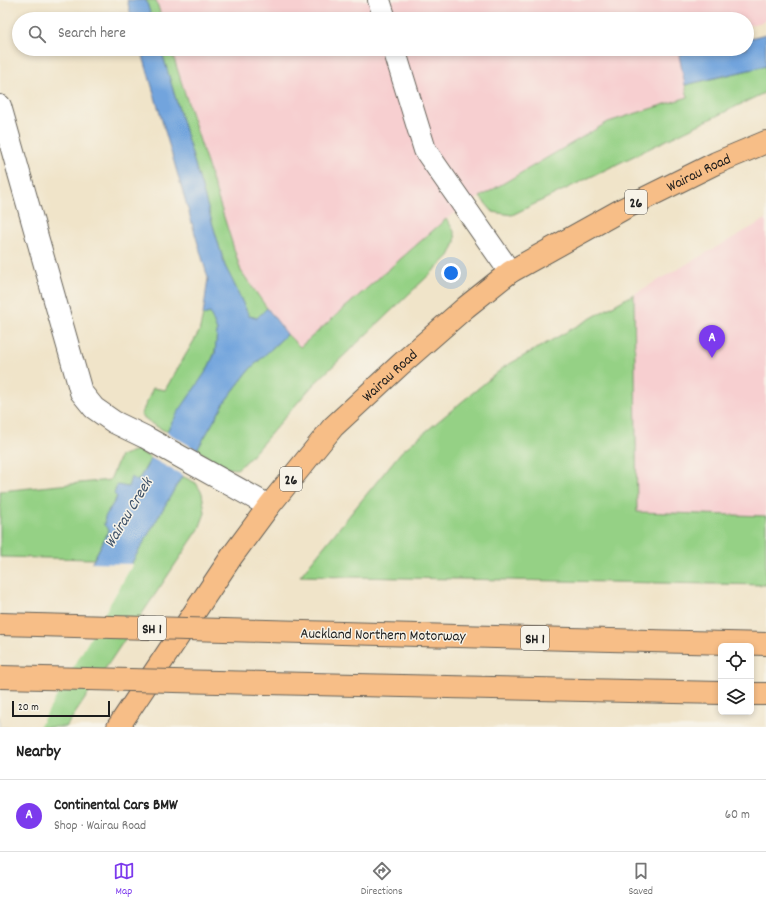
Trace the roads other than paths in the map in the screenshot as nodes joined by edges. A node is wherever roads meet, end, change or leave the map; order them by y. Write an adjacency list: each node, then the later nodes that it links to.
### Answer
1 (380, 0): 2 (lane)
2 (383, 12)
3 (396, 56): 6 (lane)
4 (0, 106): 7 (lane)
5 (766, 142): 6 (main road, Wairau Road / 26)
6 (510, 272): 7 (main road, Wairau Road / 26)
7 (268, 506): 14 (main road, Wairau Road / 26)
8 (0, 624): 9 (main road, Auckland Northern Motorway / SH 1, bridge)
9 (766, 644)
10 (0, 677): 11 (main road, bridge)
11 (718, 693)
12 (754, 694): 13 (main road)
13 (766, 694)
14 (118, 727)

